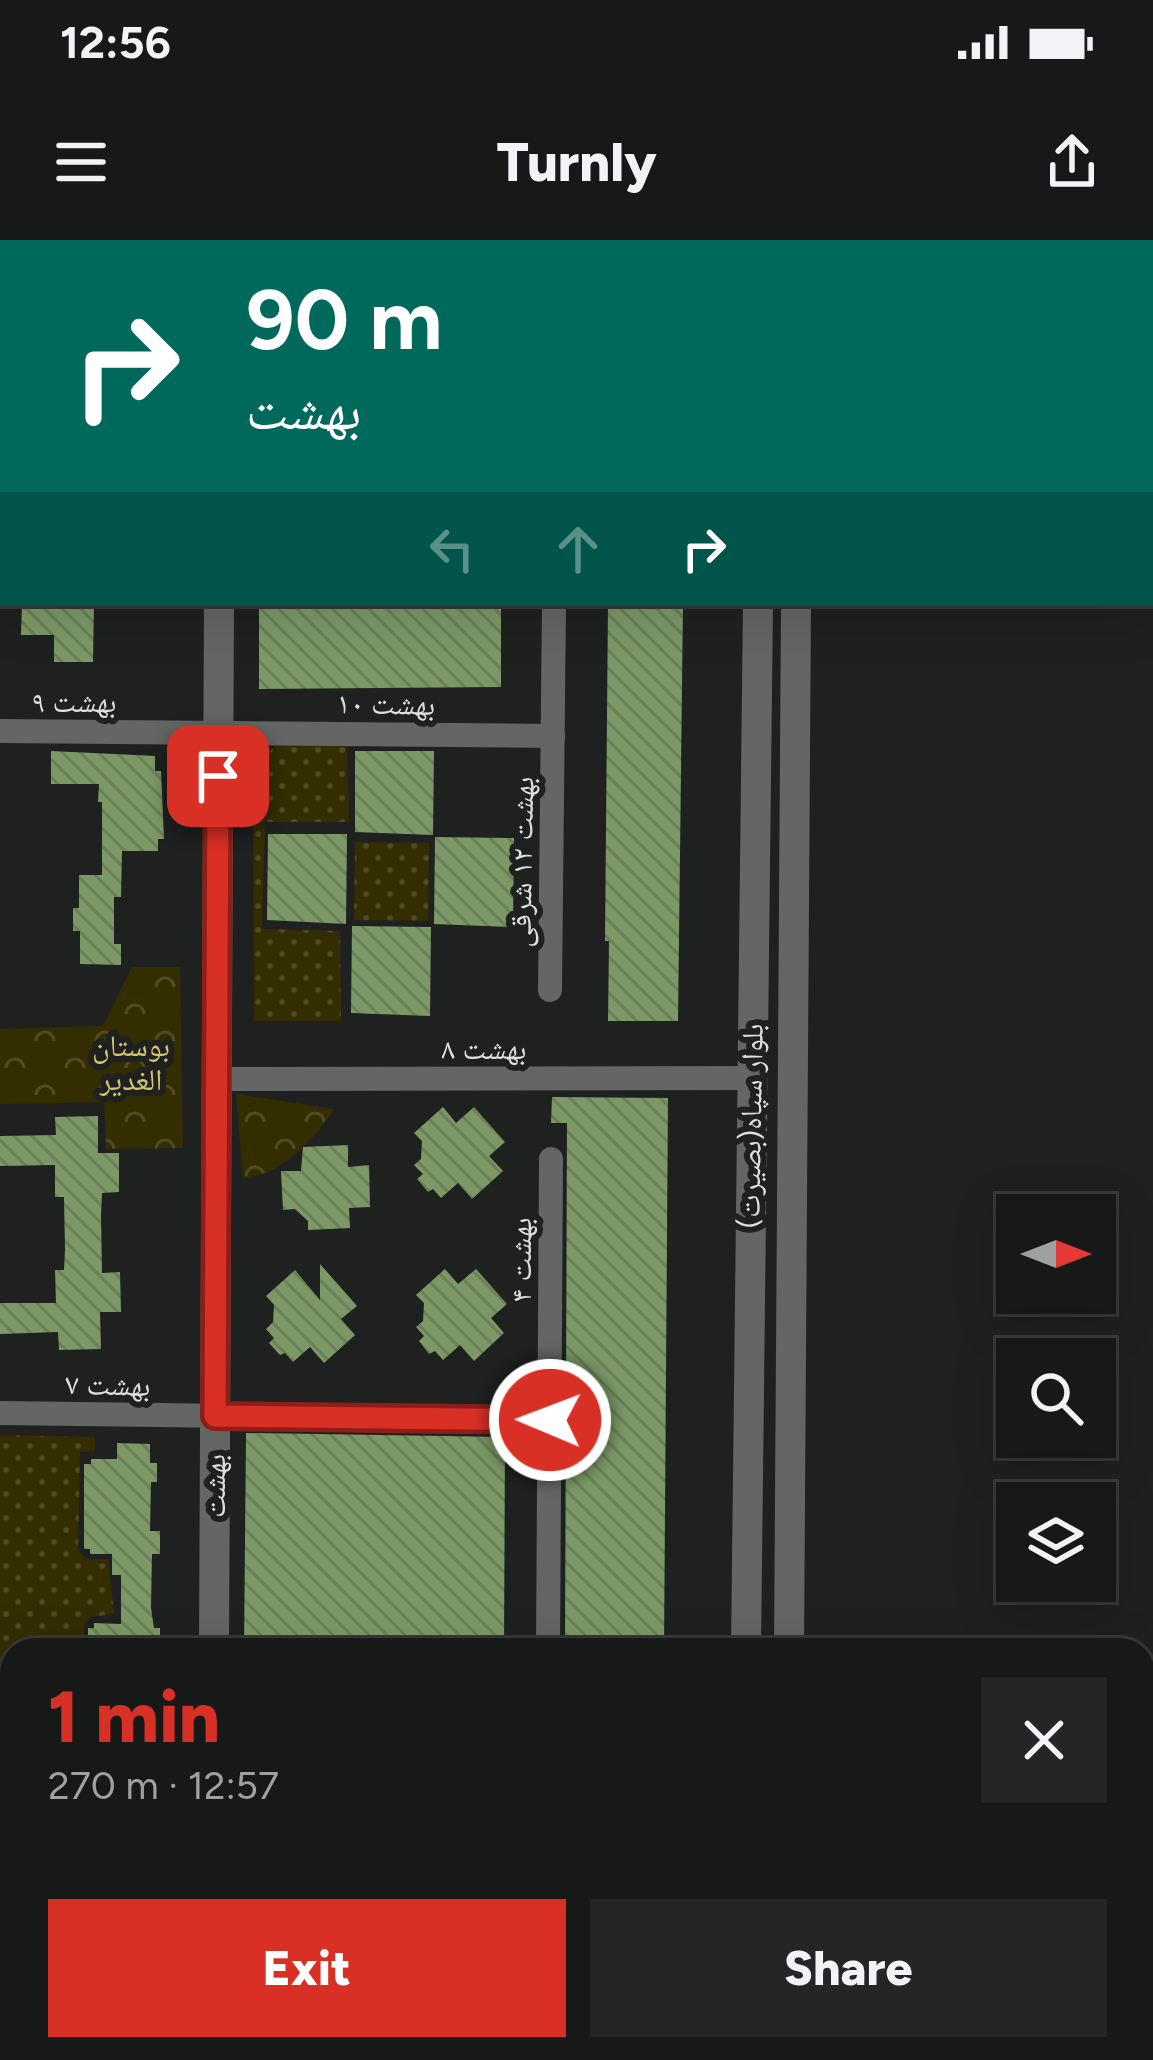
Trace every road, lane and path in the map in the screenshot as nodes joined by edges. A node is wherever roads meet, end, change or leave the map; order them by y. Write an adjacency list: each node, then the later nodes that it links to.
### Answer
1 (219, 606): 6 (main road, بهشت)
2 (554, 606): 7 (street, بهشت ۱۲ شرقی)
3 (758, 606): 9 (main road, بلوار سپاه(بصیرت))
4 (796, 606): 11 (main road, بلوار سپاه(بصیرت))
5 (0, 731): 6 (street, بهشت ۹)
6 (218, 733): 7 (street, بهشت ۱۰); 10 (main road, بهشت)
7 (553, 736): 8 (street, بهشت ۱۲ شرقی)
8 (550, 990)
9 (752, 1078): 10 (street, بهشت ۸); 11 (main road); 18 (main road, بلوار سپاه(بصیرت))
10 (217, 1079): 14 (main road, بهشت)
11 (795, 1080): 19 (main road, بلوار سپاه(بصیرت))
12 (551, 1159): 15 (street, بهشت ۴)
13 (0, 1413): 14 (street, بهشت ۷)
14 (215, 1416): 15 (street, بهشت ۷); 16 (main road, بهشت)
15 (550, 1420): 17 (street, بهشت ۴)
16 (214, 1638)
17 (548, 1638)
18 (746, 1638)
19 (790, 1638)

